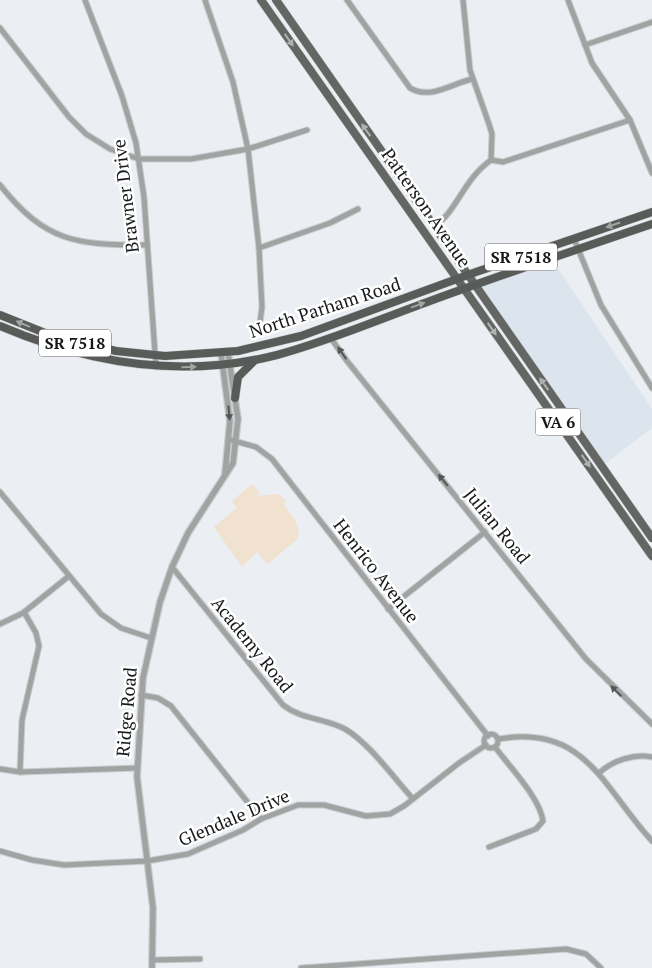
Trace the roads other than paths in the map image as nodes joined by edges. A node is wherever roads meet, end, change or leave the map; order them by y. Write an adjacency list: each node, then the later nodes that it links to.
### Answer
1 (85, 0): 15 (street, Brawner Drive)
2 (205, 0): 14 (street)
3 (261, 0): 28 (main road, Patterson Avenue / VA 6, one-way to 28)
4 (276, 0): 22 (main road, Patterson Avenue / VA 6, one-way to 4)
5 (346, 0): 11 (street)
6 (464, 0): 11 (street)
7 (568, 0): 10 (street)
8 (652, 22): 10 (street)
9 (0, 28): 15 (street)
10 (585, 45): 12 (street)
11 (472, 79): 16 (street)
12 (630, 120): 16 (street); 17 (street)
13 (307, 130): 14 (street)
14 (248, 149): 15 (street); 25 (street)
15 (139, 159): 24 (street, Brawner Drive)
16 (491, 160): 22 (street)
17 (652, 173)
18 (0, 185): 24 (street)
19 (358, 209): 25 (street)
20 (652, 212): 23 (highway, North Parham Road / SR 7518, one-way to 23)
21 (652, 224): 26 (highway, North Parham Road / SR 7518)
22 (434, 227): 27 (main road, Patterson Avenue / VA 6)
23 (574, 239): 26 (street); 27 (highway, North Parham Road / SR 7518)
24 (147, 245): 38 (street, Brawner Drive)
25 (259, 248): 34 (street)
26 (578, 249): 29 (highway, North Parham Road / SR 7518); 42 (street)
27 (468, 275): 28 (highway, North Parham Road / SR 7518); 29 (main road, Patterson Avenue / VA 6)
28 (457, 279): 30 (main road, Patterson Avenue / VA 6); 33 (highway, North Parham Road / SR 7518)
29 (474, 285): 30 (highway, North Parham Road / SR 7518); 50 (main road, Patterson Avenue / VA 6, one-way to 29)
30 (464, 289): 35 (highway, North Parham Road / SR 7518, one-way to 30); 51 (main road, Patterson Avenue / VA 6, one-way to 51)
31 (0, 314): 38 (highway, North Parham Road / SR 7518, one-way to 31)
32 (0, 326): 41 (highway, North Parham Road / SR 7518)
33 (320, 329): 36 (highway); 37 (highway, North Parham Road / SR 7518)
34 (259, 330)
35 (330, 337): 36 (highway, North Parham Road / SR 7518); 49 (street, Julian Road, one-way to 35)
36 (298, 348): 39 (highway, North Parham Road / SR 7518)
37 (225, 353): 38 (highway, North Parham Road / SR 7518); 40 (street, Ridge Road)
38 (155, 356): 41 (street, Brawner Drive)
39 (256, 360): 40 (highway, North Parham Road / SR 7518); 43 (highway)
40 (226, 364): 41 (highway, North Parham Road / SR 7518, one-way to 40); 43 (street, Ridge Road); 44 (street, Ridge Road, one-way to 44)
41 (156, 367)
42 (652, 388)
43 (235, 398): 45 (street, Ridge Road)
44 (229, 440): 45 (street, Henrico Avenue); 46 (street, Ridge Road)
45 (237, 441): 46 (street, Ridge Road); 54 (street, Henrico Avenue)
46 (225, 474): 52 (street, Ridge Road)
47 (0, 492): 48 (street)
48 (2, 499): 53 (street)
49 (485, 532): 54 (street); 59 (street, Julian Road, one-way to 49)
50 (652, 538)
51 (652, 556)
52 (172, 566): 57 (street, Ridge Road); 69 (street, Academy Road)
53 (69, 576): 55 (street); 57 (street)
54 (388, 609): 60 (street, Henrico Avenue)
55 (24, 612): 56 (street); 67 (street)
56 (0, 624)
57 (151, 638): 58 (street, Ridge Road)
58 (142, 695): 65 (street, Ridge Road); 70 (street)
59 (652, 724)
60 (488, 736): 61 (street); 62 (street)
61 (498, 739): 63 (street); 68 (street)
62 (486, 745): 63 (street); 69 (street, Glendale Drive)
63 (495, 747): 72 (street)
64 (652, 757): 68 (street)
65 (137, 768): 67 (street); 74 (street, Ridge Road)
66 (0, 769): 67 (street)
67 (20, 772)
68 (599, 773): 71 (street)
69 (413, 799): 70 (street, Glendale Drive)
70 (261, 819): 74 (street, Glendale Drive)
71 (652, 841)
72 (489, 847)
73 (0, 851): 74 (street, Glendale Drive)
74 (147, 861): 76 (street, Ridge Road)
75 (200, 959): 76 (street)
76 (152, 960): 78 (street, Ridge Road)
77 (398, 961): 79 (street); 80 (street); 81 (street)
78 (152, 968)
79 (301, 968)
80 (398, 968)
81 (601, 968)

